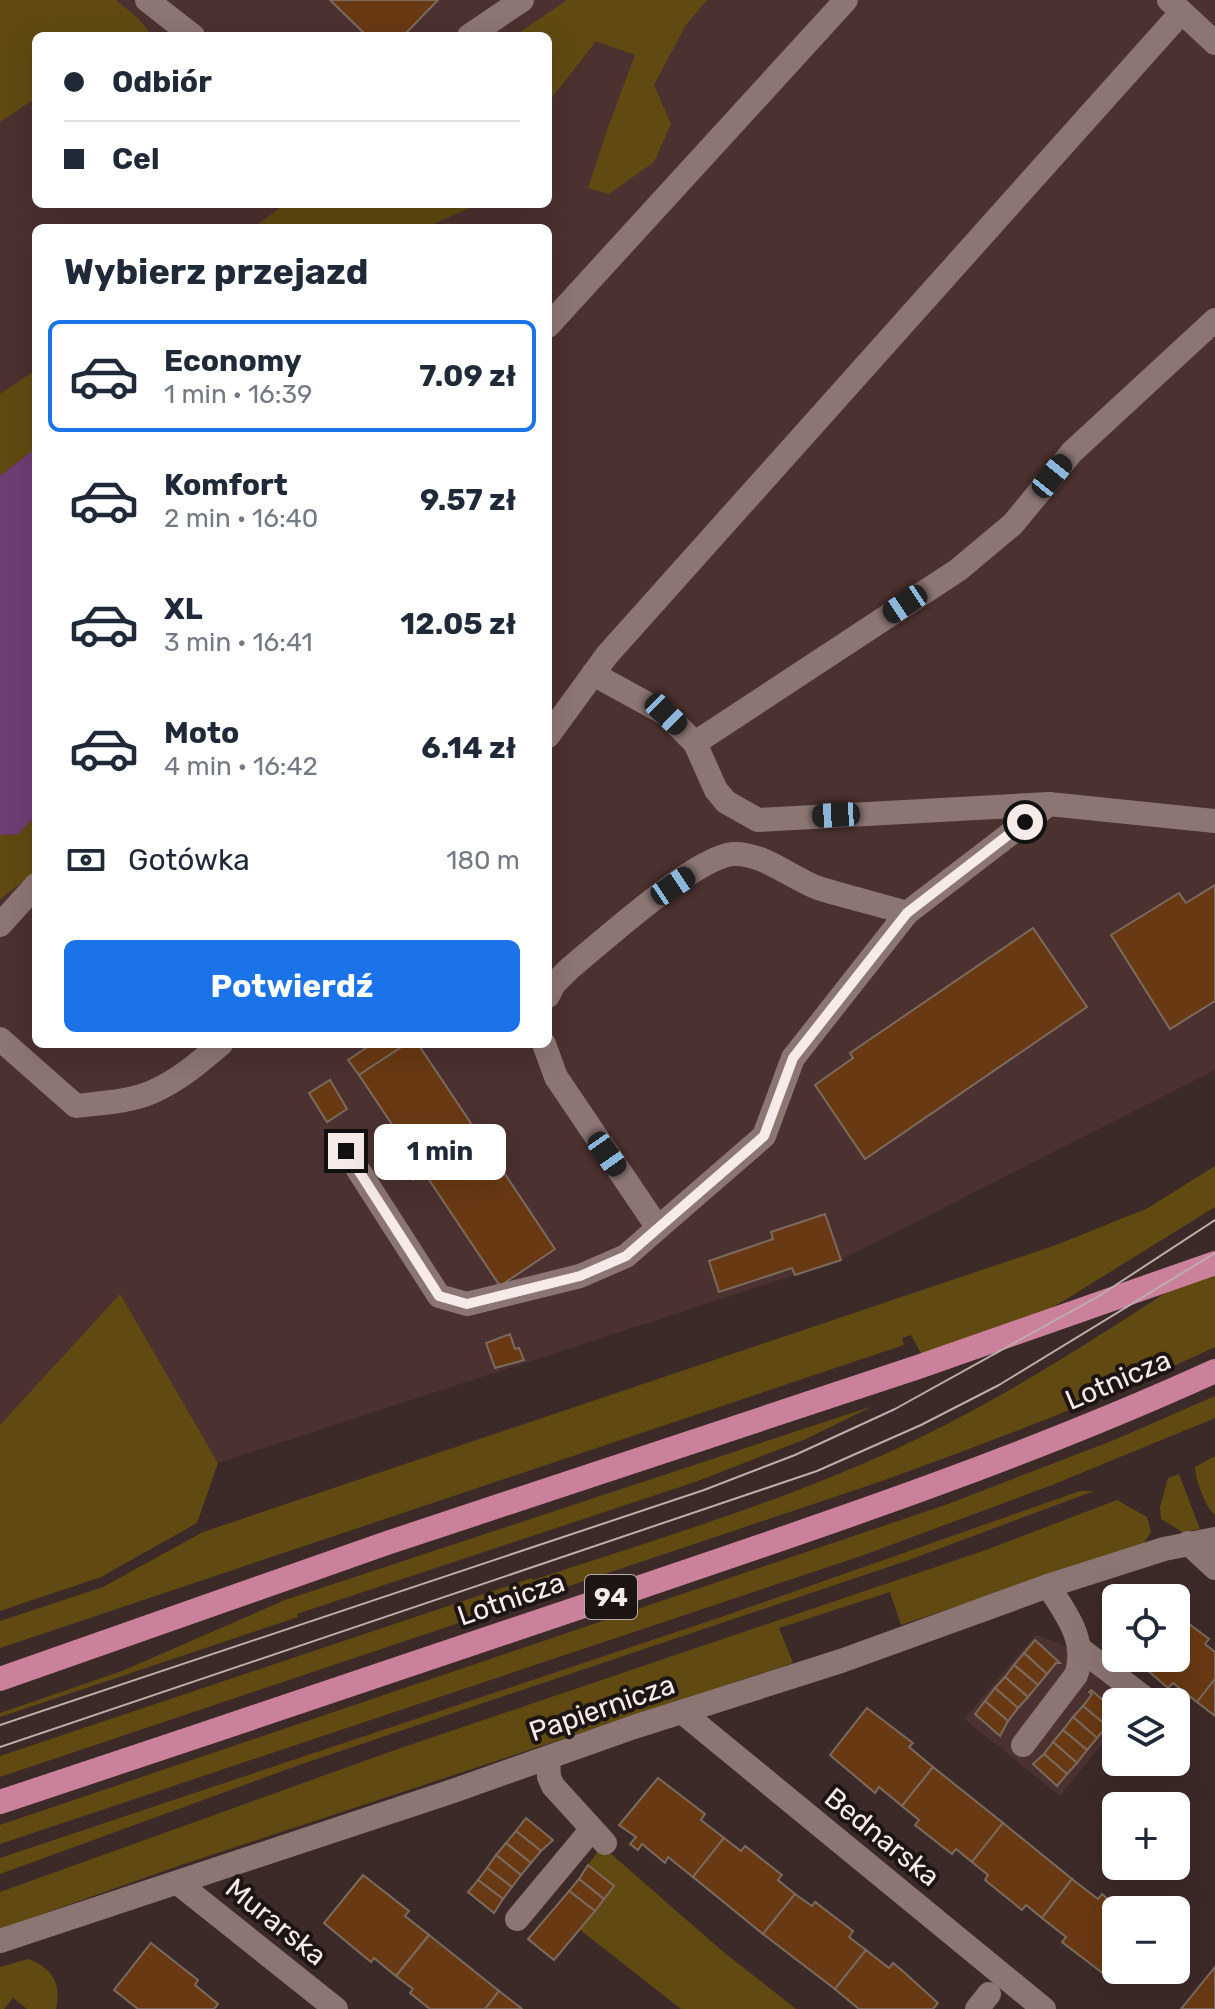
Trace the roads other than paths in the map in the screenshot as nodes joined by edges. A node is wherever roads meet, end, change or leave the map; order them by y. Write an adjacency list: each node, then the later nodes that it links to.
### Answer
1 (147, 0): 5 (street)
2 (522, 0): 6 (street)
3 (846, 0): 9 (street)
4 (1175, 6): 7 (street); 10 (street)
5 (188, 32)
6 (475, 32)
7 (1215, 43)
8 (1215, 320): 12 (street)
9 (552, 322)
10 (593, 674): 11 (street); 12 (street)
11 (552, 730)
12 (695, 743): 13 (street)
13 (1049, 804): 14 (street); 16 (street)
14 (1215, 821)
15 (32, 889): 17 (street)
16 (907, 913): 18 (street); 23 (street)
17 (0, 925)
18 (552, 988)
19 (0, 1039): 20 (street)
20 (216, 1048)
21 (545, 1048): 23 (street)
22 (346, 1151): 23 (street)
23 (658, 1228)
24 (1215, 1263): 31 (main road)
25 (1215, 1371): 36 (main road, Lotnicza / 94)
26 (1215, 1539): 27 (street, Papiernicza)
27 (1188, 1543): 28 (street); 29 (street, Papiernicza)
28 (1215, 1568)
29 (1048, 1586): 30 (street); 33 (street, Papiernicza)
30 (1079, 1648): 32 (street); 34 (street)
31 (0, 1679)
32 (1132, 1688)
33 (682, 1712): 35 (street, Papiernicza); 41 (street, Bednarska)
34 (1023, 1745)
35 (548, 1758): 37 (street, Papiernicza); 38 (street)
36 (0, 1802)
37 (178, 1883): 39 (street, Papiernicza); 40 (street, Murarska)
38 (517, 1919)
39 (0, 1941)
40 (336, 2009)
41 (1044, 2009)

